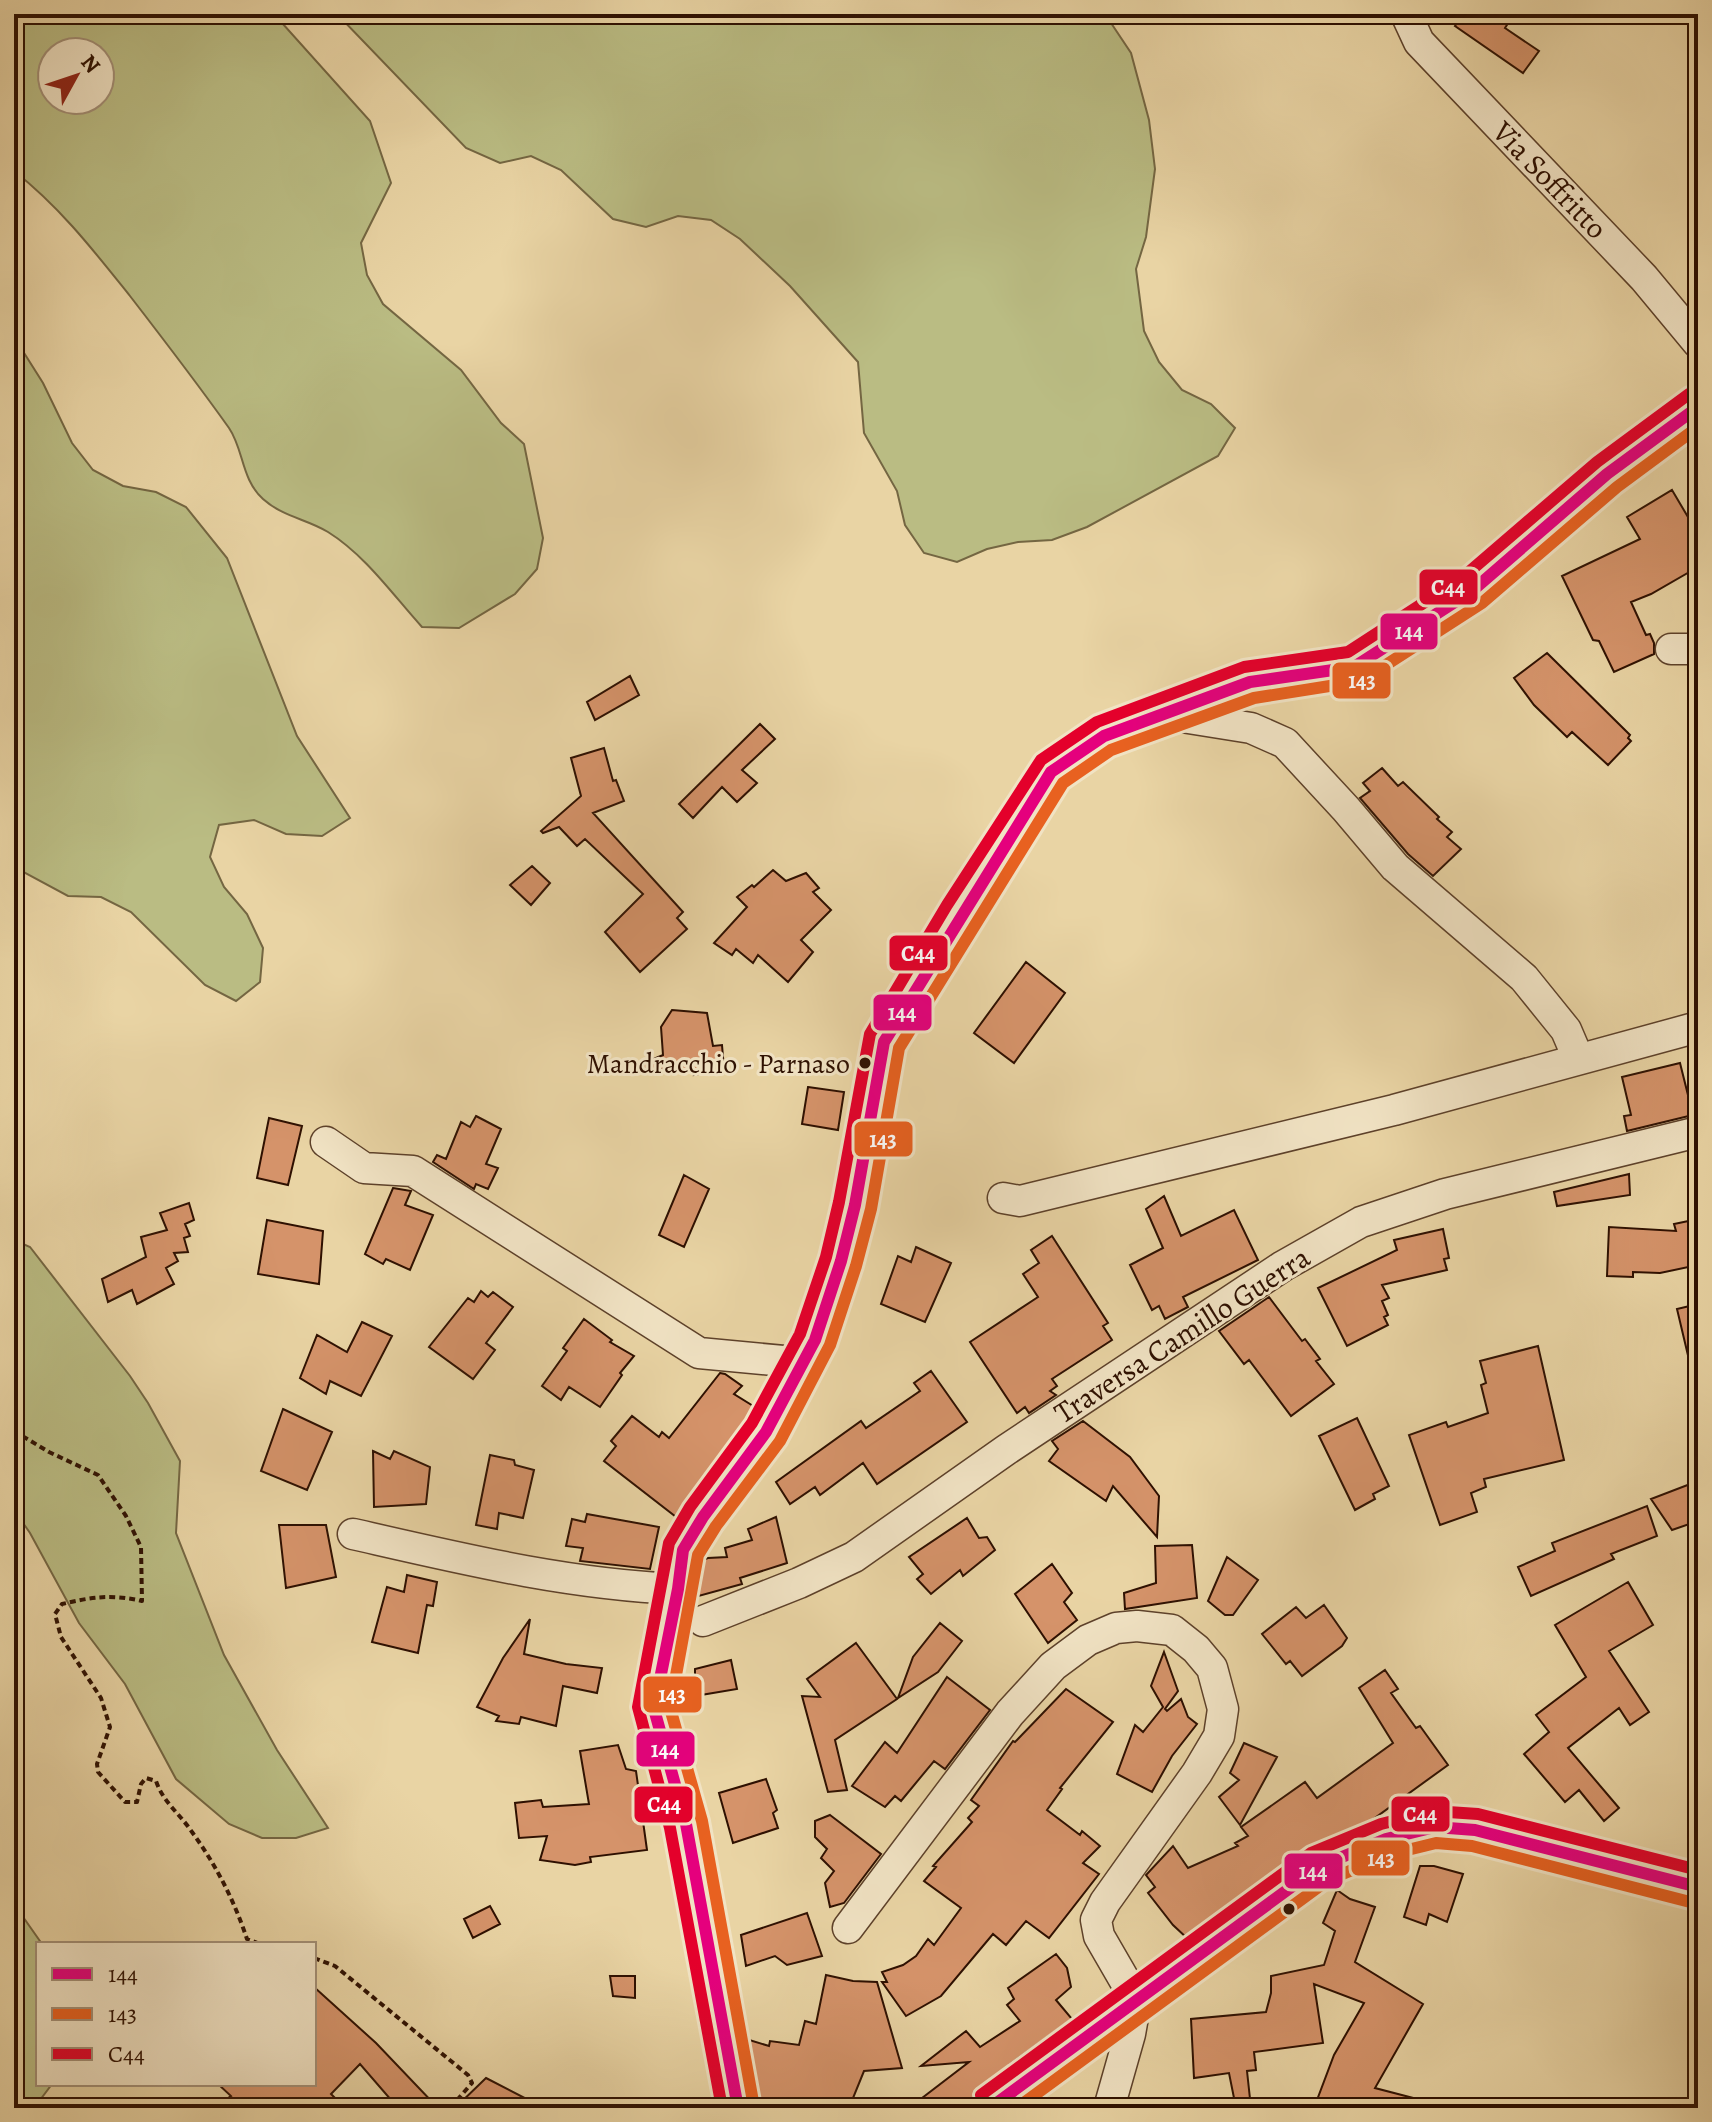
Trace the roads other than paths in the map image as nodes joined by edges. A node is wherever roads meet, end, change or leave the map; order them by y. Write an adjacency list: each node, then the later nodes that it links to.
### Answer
1 (1406, 14): 2 (street, Via Soffritto)
2 (1698, 343)
3 (1698, 407): 4 (street)
4 (1154, 717): 6 (street); 10 (street)
5 (1698, 1027): 6 (street)
6 (1578, 1058): 9 (street)
7 (1698, 1132): 13 (street, Traversa Camillo Guerra)
8 (326, 1142): 10 (street)
9 (1003, 1198)
10 (805, 1363): 12 (street)
11 (353, 1534): 12 (street)
12 (678, 1589): 17 (street)
13 (703, 1621)
14 (1698, 1887): 16 (street)
15 (848, 1928): 16 (street)
16 (1136, 2000): 18 (street); 19 (street)
17 (738, 2108)
18 (990, 2108)
19 (1109, 2108)

